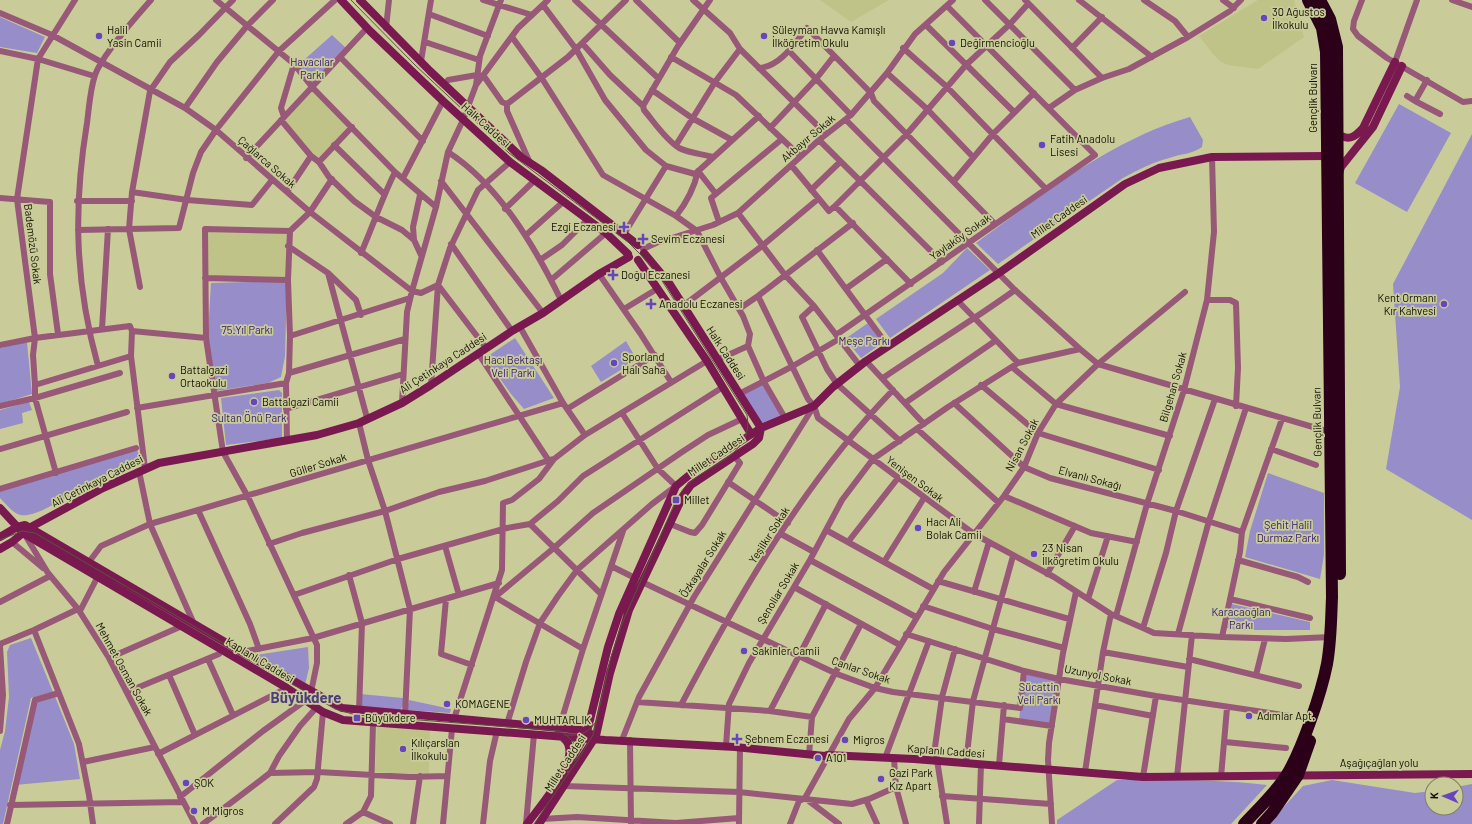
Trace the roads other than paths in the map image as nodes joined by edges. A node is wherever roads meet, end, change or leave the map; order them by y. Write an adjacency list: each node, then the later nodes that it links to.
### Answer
1 (75, 0): 49 (street)
2 (150, 0): 71 (street)
3 (216, 0): 37 (street)
4 (233, 0): 37 (street)
5 (273, 0): 45 (street)
6 (335, 0): 62 (street)
7 (341, 0): 47 (main road, Halk Caddesi)
8 (360, 0): 48 (main road, Halk Caddesi)
9 (390, 0): 48 (street)
10 (431, 0): 40 (street)
11 (483, 0): 30 (street)
12 (548, 0): 32 (street)
13 (575, 0): 46 (street)
14 (626, 0): 46 (street)
15 (636, 0): 55 (street)
16 (692, 0): 38 (street)
17 (710, 0): 38 (street)
18 (953, 0): 34 (street, Akbayır Sokak)
19 (986, 0): 44 (street)
20 (1079, 0): 33 (street)
21 (1092, 0): 33 (street)
22 (1144, 0): 52 (street)
23 (1223, 0): 36 (street)
24 (1241, 0): 36 (street)
25 (1308, 0): 127 (highway, Gençlik Bulvarı)
26 (1320, 0): 114 (highway, Gençlik Bulvarı)
27 (1362, 0): 73 (street)
28 (1417, 0): 73 (street)
29 (1452, 0): 35 (street)
30 (500, 2): 41 (street); 50 (street)
31 (1027, 2): 44 (street); 58 (street)
32 (543, 5): 41 (street); 59 (street)
33 (1087, 5): 42 (street)
34 (947, 6): 43 (street, Akbayır Sokak); 56 (street)
35 (1472, 7)
36 (1234, 8): 52 (street)
37 (225, 9): 45 (street); 90 (street)
38 (703, 10): 55 (street); 60 (street)
39 (0, 12): 49 (street, Çağlarca Sokak)
40 (429, 14): 50 (street); 53 (street)
41 (532, 14): 51 (street)
42 (1102, 18): 58 (street); 67 (street)
43 (926, 24): 57 (street, Akbayır Sokak); 74 (street)
44 (1010, 24): 56 (street); 89 (street)
45 (247, 26): 62 (street); 100 (street)
46 (601, 26): 54 (street); 80 (street)
47 (367, 28): 65 (street); 94 (main road, Halk Caddesi)
48 (386, 28): 70 (main road, Halk Caddesi)
49 (52, 35): 68 (street); 71 (street, Çağlarca Sokak)
50 (488, 36): 69 (street)
51 (512, 37): 77 (street); 79 (street)
52 (1188, 37): 67 (street)
53 (425, 42): 69 (street); 70 (street)
54 (582, 43): 59 (street); 99 (street)
55 (680, 43): 66 (street)
56 (988, 45): 74 (street); 91 (street)
57 (903, 48): 76 (street, Akbayır Sokak); 87 (street)
58 (1072, 48): 81 (street)
59 (576, 49): 79 (street); 138 (street)
60 (740, 50): 75 (street); 85 (street)
61 (0, 51): 68 (street)
62 (279, 51): 72 (street); 113 (street)
63 (789, 51): 64 (street); 75 (street); 82 (street)
64 (834, 56): 82 (street); 92 (street)
65 (340, 57): 86 (street); 121 (street)
66 (671, 57): 80 (street); 85 (street)
67 (1152, 57): 81 (street)
68 (38, 59): 78 (street); 158 (street, Bademözü Sokak)
69 (479, 60): 77 (street)
70 (421, 61): 101 (main road, Halk Caddesi)
71 (101, 62): 78 (street); 90 (street, Çağlarca Sokak)
72 (294, 64): 86 (street); 108 (street)
73 (1399, 64): 84 (street); 114 (main road); 142 (main road)
74 (966, 65): 87 (street); 104 (street)
75 (759, 68): 97 (street)
76 (887, 73): 92 (street, Akbayır Sokak); 103 (street)
77 (480, 75): 83 (street); 98 (street); 101 (street)
78 (94, 76): 163 (street)
79 (541, 77): 98 (street); 159 (street)
80 (658, 78): 88 (street)
81 (1102, 78): 89 (street)
82 (816, 79): 97 (street); 107 (street)
83 (448, 80)
84 (1427, 80): 95 (street); 96 (street)
85 (715, 82): 106 (street); 109 (street)
86 (312, 87): 108 (street); 111 (street)
87 (947, 87): 103 (street); 116 (street)
88 (652, 90): 99 (street); 109 (street)
89 (1075, 90): 102 (street)
90 (150, 91): 100 (street, Çağlarca Sokak); 152 (street)
91 (1034, 92): 102 (street); 104 (street)
92 (871, 93): 107 (street, Akbayır Sokak); 117 (street)
93 (1407, 96): 95 (street)
94 (443, 101): 110 (main road, Halk Caddesi); 121 (street)
95 (1415, 101): 105 (street)
96 (1472, 101)
97 (794, 103): 112 (street); 115 (street)
98 (507, 104): 136 (street)
99 (643, 106): 123 (street)
100 (185, 108): 113 (street, Çağlarca Sokak)
101 (468, 108): 110 (street); 136 (main road, Halk Caddesi)
102 (1049, 108): 150 (street, Yaylaköy Sokak)
103 (927, 109): 117 (street); 129 (street)
104 (1014, 112): 116 (street)
105 (1440, 114)
106 (759, 116): 112 (street); 119 (street)
107 (848, 117): 115 (street, Akbayır Sokak); 132 (street)
108 (283, 118): 125 (street); 131 (street)
109 (692, 118): 119 (street); 123 (street)
110 (463, 120): 124 (street); 134 (main road, Halk Caddesi)
111 (352, 127): 122 (street); 140 (street)
112 (770, 128): 118 (street)
113 (216, 130): 131 (street, Çağlarca Sokak); 162 (street)
114 (1337, 133): 142 (highway, Gençlik Bulvarı)
115 (826, 134): 120 (street, Akbayır Sokak)
116 (993, 134): 129 (street); 150 (street)
117 (906, 135): 132 (street); 147 (street)
118 (782, 138): 126 (street); 155 (street)
119 (732, 140): 128 (street)
120 (819, 140): 126 (street, Akbayır Sokak); 135 (street)
121 (423, 141): 141 (street)
122 (334, 145): 133 (street); 154 (street)
123 (676, 145): 128 (street)
124 (448, 152): 145 (street); 149 (street)
125 (312, 156): 133 (street); 153 (street)
126 (800, 156): 137 (street, Akbayır Sokak)
127 (1326, 156): 130 (main road, Millet Caddesi); 302 (highway, Gençlik Bulvarı)
128 (713, 157): 139 (street)
129 (973, 157): 147 (street)
130 (1212, 157): 200 (main road, Millet Caddesi); 219 (street, Bilgehan Sokak)
131 (246, 158): 144 (street, Çağlarca Sokak)
132 (883, 158): 148 (street); 186 (street)
133 (319, 162): 143 (street)
134 (510, 162): 146 (main road, Halk Caddesi); 149 (street)
135 (840, 162): 148 (street); 151 (street)
136 (530, 163): 183 (main road, Halk Caddesi)
137 (791, 165): 151 (street); 170 (street, Akbayır Sokak)
138 (666, 166): 139 (street); 159 (street)
139 (698, 171): 155 (street); 171 (street)
140 (395, 172): 141 (street); 154 (street)
141 (403, 178): 156 (street)
142 (1337, 178): 504 (highway, Gençlik Bulvarı)
143 (332, 179): 168 (street); 172 (street)
144 (272, 180): 153 (street, Çağlarca Sokak); 162 (street)
145 (441, 181): 166 (street); 169 (street)
146 (534, 181): 164 (main road, Halk Caddesi); 167 (street)
147 (954, 181): 176 (street)
148 (859, 182): 165 (street); 198 (street)
149 (484, 183): 167 (street); 169 (street)
150 (1046, 189): 176 (street, Yaylaköy Sokak)
151 (811, 190): 160 (street)
152 (132, 192): 161 (street); 162 (street)
153 (286, 192): 168 (street, Çağlarca Sokak)
154 (384, 194): 172 (street)
155 (716, 194): 174 (street)
156 (420, 195): 166 (street); 185 (street)
157 (0, 198): 158 (street)
158 (17, 199): 234 (street); 237 (street, Bademözü Sokak)
159 (645, 199): 171 (street); 183 (street)
160 (818, 199): 165 (street); 189 (street)
161 (132, 200): 163 (street); 177 (street)
162 (187, 200): 177 (street)
163 (77, 201): 178 (street)
164 (564, 202): 173 (main road, Halk Caddesi); 184 (street)
165 (835, 206): 175 (street)
166 (436, 208): 193 (street)
167 (505, 209): 184 (street)
168 (310, 212): 180 (street); 192 (street, Çağlarca Sokak)
169 (466, 213): 187 (street); 224 (street)
170 (738, 213): 174 (street, Akbayır Sokak); 189 (street)
171 (676, 216): 181 (street)
172 (376, 217): 185 (street); 192 (street)
173 (587, 220): 182 (main road, Halk Caddesi); 196 (street)
174 (719, 222): 181 (street, Akbayır Sokak)
175 (853, 223): 191 (street); 195 (street)
176 (995, 224): 186 (street, Yaylaköy Sokak)
177 (129, 229): 179 (street); 209 (street)
178 (78, 230): 179 (street); 231 (street)
179 (108, 230): 230 (street)
180 (290, 231): 188 (street); 203 (street)
181 (697, 231): 190 (street, Akbayır Sokak); 204 (street)
182 (606, 233): 194 (main road, Halk Caddesi); 206 (street)
183 (624, 234): 190 (main road, Halk Caddesi)
184 (526, 235): 196 (street)
185 (414, 240): 193 (street)
186 (968, 243): 198 (street, Yaylaköy Sokak); 200 (street)
187 (452, 244): 208 (street); 233 (street)
188 (288, 246): 199 (street); 205 (street)
189 (762, 246): 202 (street); 204 (street)
190 (642, 249): 194 (main road, Ali Çetinkaya Caddesi); 197 (main road); 220 (main road, Halk Caddesi)
191 (817, 250): 202 (street); 210 (street)
192 (361, 253): 213 (street, Çağlarca Sokak)
193 (421, 255): 213 (street)
194 (628, 255): 197 (main road); 201 (main road, Ali Çetinkaya Caddesi)
195 (887, 259): 207 (street); 210 (street)
196 (540, 260): 206 (street)
197 (638, 260): 211 (main road, Halk Caddesi)
198 (942, 262): 207 (street, Yaylaköy Sokak)
199 (328, 273): 226 (street); 228 (street)
200 (999, 273): 212 (street); 218 (main road, Millet Caddesi)
201 (599, 274): 217 (main road, Ali Çetinkaya Caddesi); 222 (street)
202 (785, 275): 215 (street); 221 (street)
203 (205, 278): 205 (street); 238 (street)
204 (721, 278): 220 (street); 223 (street)
205 (288, 280): 235 (street)
206 (551, 280): 217 (street)
207 (911, 284): 225 (street, Yaylaköy Sokak)
208 (438, 285): 213 (street); 244 (street); 270 (street)
209 (140, 287)
210 (847, 288): 225 (street)
211 (657, 289): 222 (street); 252 (main road, Halk Caddesi)
212 (1015, 290): 227 (street); 245 (street)
213 (412, 291): 216 (street)
214 (1185, 292): 255 (street, Nisan Sokak)
215 (758, 296): 223 (street); 257 (street, Yenişen Sokak)
216 (410, 298): 226 (street); 239 (street)
217 (561, 300): 224 (main road, Ali Çetinkaya Caddesi)
218 (957, 300): 227 (street); 243 (main road, Millet Caddesi)
219 (1206, 300): 273 (street, Bilgehan Sokak); 285 (street)
220 (683, 306): 251 (main road, Halk Caddesi)
221 (814, 306): 236 (street); 246 (street)
222 (624, 309): 249 (street)
223 (739, 309): 242 (street)
224 (543, 313): 229 (main road, Ali Çetinkaya Caddesi)
225 (866, 314): 236 (street, Yaylaköy Sokak); 243 (street)
226 (361, 315): 228 (street)
227 (974, 320): 240 (street); 262 (street)
228 (340, 321): 235 (street); 248 (street)
229 (520, 327): 233 (main road, Ali Çetinkaya Caddesi); 279 (street)
230 (102, 329): 231 (street); 232 (street)
231 (88, 330): 234 (street); 256 (street)
232 (132, 331): 238 (street); 250 (street)
233 (512, 331): 244 (main road, Ali Çetinkaya Caddesi)
234 (58, 334): 237 (street)
235 (290, 336): 260 (street)
236 (838, 337): 246 (street, Yaylaköy Sokak); 254 (street)
237 (35, 338): 241 (street); 267 (street, Bademözü Sokak)
238 (206, 338): 275 (street)
239 (405, 339): 248 (street); 261 (street)
240 (995, 341): 253 (street); 280 (street)
241 (0, 345)
242 (748, 346): 251 (street); 264 (street)
243 (888, 346): 254 (main road, Millet Caddesi)
244 (486, 348): 247 (main road, Ali Çetinkaya Caddesi)
245 (1080, 349): 253 (street); 255 (street)
246 (818, 352): 257 (street, Yaylaköy Sokak); 266 (street)
247 (478, 353): 270 (main road, Ali Çetinkaya Caddesi); 293 (street)
248 (349, 354): 260 (street); 269 (street)
249 (654, 355): 263 (street); 289 (street)
250 (131, 356): 256 (street); 286 (street)
251 (717, 360): 274 (main road, Halk Caddesi)
252 (707, 361): 263 (street); 271 (main road, Halk Caddesi)
253 (1018, 363): 258 (street)
254 (863, 364): 262 (street); 266 (main road, Millet Caddesi)
255 (1098, 364): 273 (street); 282 (street, Nisan Sokak)
256 (98, 366): 267 (street)
257 (792, 366): 264 (street, Yaylaköy Sokak); 284 (street, Yenişen Sokak)
258 (1012, 367): 268 (street); 282 (street)
259 (120, 373): 276 (street)
260 (288, 373): 265 (street)
261 (403, 374): 269 (street); 278 (street)
262 (883, 378): 272 (street)
263 (671, 382): 291 (street)
264 (764, 382): 274 (street, Yaylaköy Sokak); 296 (street)
265 (286, 383): 275 (street); 288 (street)
266 (837, 384): 284 (main road, Millet Caddesi); 292 (street)
267 (35, 385): 276 (street, Bademözü Sokak)
268 (981, 385): 281 (street); 303 (street)
269 (358, 386): 288 (street); 294 (street)
270 (431, 386): 278 (main road, Ali Çetinkaya Caddesi)
271 (723, 387): 295 (main road, Halk Caddesi); 308 (street)
272 (893, 390): 280 (street); 292 (street, Yeşilkır Sokak)
273 (1184, 390): 277 (street); 307 (street, Bilgehan Sokak)
274 (739, 394): 300 (main road, Halk Caddesi)
275 (215, 395): 286 (street); 315 (street)
276 (35, 398): 283 (street); 306 (street, Bademözü Sokak)
277 (1215, 399): 285 (street); 339 (street)
278 (402, 403): 294 (main road, Ali Çetinkaya Caddesi)
279 (563, 403): 289 (street); 293 (street, Güller Sokak)
280 (905, 403): 299 (street)
281 (954, 403): 299 (street); 321 (street, Elvanlı Sokağı)
282 (1056, 404): 303 (street, Nisan Sokak); 307 (street)
283 (0, 406)
284 (814, 406): 296 (main road); 309 (street, Yenişen Sokak); 333 (street, Özkayalar Sokak)
285 (1236, 406): 287 (street)
286 (137, 408): 323 (street)
287 (1246, 408): 297 (street); 340 (street)
288 (286, 409): 310 (street)
289 (567, 409): 305 (street)
290 (127, 412): 306 (street)
291 (622, 413): 305 (street); 308 (street)
292 (871, 414): 309 (street, Yeşilkır Sokak); 311 (street)
293 (520, 416): 318 (street, Güller Sokak); 319 (street)
294 (367, 418): 298 (main road, Ali Çetinkaya Caddesi)
295 (742, 418): 304 (main road, Halk Caddesi); 322 (street)
296 (785, 418): 300 (main road)
297 (1282, 419): 302 (street); 314 (street)
298 (359, 423): 310 (main road, Ali Çetinkaya Caddesi); 318 (street)
299 (924, 424): 301 (street)
300 (761, 428): 304 (main road, Millet Caddesi); 316 (main road, Millet Caddesi)
301 (917, 429): 311 (street); 334 (street)
302 (1330, 432): 415 (highway, Gençlik Bulvarı)
303 (1038, 433): 321 (street, Nisan Sokak); 324 (street)
304 (751, 434): 328 (main road, Millet Caddesi)
305 (585, 435): 319 (street)
306 (46, 436): 313 (street); 325 (street, Bademözü Sokak)
307 (1170, 436): 324 (street, Bilgehan Sokak)
308 (640, 439): 322 (street); 343 (street)
309 (848, 440): 317 (street, Yenişen Sokak); 341 (street, Yeşilkır Sokak)
310 (287, 441): 315 (main road, Ali Çetinkaya Caddesi)
311 (900, 441): 317 (street)
312 (136, 448): 325 (street)
313 (0, 449)
314 (1271, 449): 320 (street); 350 (street)
315 (223, 452): 323 (main road, Ali Çetinkaya Caddesi); 331 (street)
316 (736, 457): 327 (street); 344 (main road, Millet Caddesi)
317 (872, 459): 326 (street, Yenişen Sokak); 349 (street, Şenollar Sokak)
318 (368, 460): 331 (street, Güller Sokak); 338 (street)
319 (552, 460): 338 (street); 347 (street)
320 (1316, 465)
321 (1024, 467): 330 (street, Nisan Sokak); 335 (street, Elvanlı Sokağı)
322 (658, 469): 328 (street); 361 (street)
323 (142, 470): 342 (street); 346 (main road, Ali Çetinkaya Caddesi)
324 (1159, 470): 335 (street, Bilgehan Sokak)
325 (56, 473): 329 (street)
326 (898, 478): 332 (street, Yenişen Sokak); 356 (street)
327 (728, 482): 333 (street); 344 (street)
328 (676, 486): 348 (street); 376 (main road, Millet Caddesi)
329 (0, 489)
330 (1004, 496): 334 (street, Nisan Sokak); 345 (street)
331 (248, 497): 337 (street, Güller Sokak); 359 (street)
332 (924, 498): 352 (street, Yenişen Sokak); 369 (street)
333 (755, 501): 341 (street); 393 (street, Özkayalar Sokak)
334 (998, 502): 352 (street, Nisan Sokak)
335 (1147, 504): 339 (street, Elvanlı Sokağı); 358 (street, Bilgehan Sokak)
336 (0, 508): 346 (main road)
337 (198, 510): 342 (street, Güller Sokak); 424 (street)
338 (386, 511): 359 (street); 365 (street)
339 (1176, 511): 340 (street, Elvanlı Sokağı); 408 (street)
340 (1208, 521): 350 (street, Elvanlı Sokağı); 412 (street)
341 (788, 523): 351 (street, Yeşilkır Sokak)
342 (150, 524): 368 (street, Güller Sokak); 405 (street)
343 (530, 524): 347 (street); 361 (street)
344 (670, 524): 376 (main road, Millet Caddesi)
345 (1075, 526): 353 (street); 373 (street)
346 (23, 529): 354 (main road); 355 (main road); 368 (main road, Kaplanlı Caddesi); 372 (street, Mehmet Osman Sokak); 375 (main road, Kaplanlı Caddesi)
347 (503, 529): 360 (street); 379 (street)
348 (623, 530): 370 (street); 371 (street)
349 (826, 530): 356 (street); 363 (street, Şenollar Sokak)
350 (1242, 532): 367 (street)
351 (781, 534): 363 (street); 402 (street, Yeşilkır Sokak)
352 (974, 534): 357 (street, Yenişen Sokak); 377 (street, Nisan Sokak)
353 (1108, 536): 358 (street); 390 (street)
354 (0, 537)
355 (12, 542): 362 (main road); 372 (street)
356 (848, 542): 369 (street)
357 (989, 542): 364 (street, Yenişen Sokak); 382 (street)
358 (1137, 542): 398 (street, Bilgehan Sokak)
359 (269, 544): 385 (street)
360 (445, 546): 365 (street); 386 (street)
361 (555, 547): 371 (street); 387 (street)
362 (0, 549)
363 (814, 552): 366 (street, Şenollar Sokak)
364 (1013, 556): 373 (street, Yenişen Sokak); 389 (street)
365 (398, 559): 374 (street); 396 (street)
366 (810, 560): 380 (street, Şenollar Sokak); 399 (street)
367 (1238, 560): 378 (street); 391 (street)
368 (89, 562): 405 (main road, Kaplanlı Caddesi)
369 (884, 562): 381 (street)
370 (611, 566): 376 (street, Canlar Sokak); 384 (street)
371 (577, 570): 384 (street); 404 (street)
372 (49, 574): 392 (street); 397 (street, Mehmet Osman Sokak)
373 (1047, 574): 383 (street, Yenişen Sokak)
374 (349, 575): 385 (street); 403 (street)
375 (98, 576): 397 (street); 407 (main road, Kaplanlı Caddesi)
376 (638, 580): 393 (street, Canlar Sokak); 479 (main road, Millet Caddesi); 480 (main road, Millet Caddesi)
377 (938, 581): 381 (street, Nisan Sokak); 382 (street)
378 (1308, 582)
379 (499, 583): 386 (street); 387 (street)
380 (794, 587): 394 (street); 417 (street, Şenollar Sokak)
381 (933, 589): 395 (street, Nisan Sokak)
382 (974, 592): 389 (street)
383 (1076, 592): 390 (street, Yenişen Sokak); 401 (street)
384 (601, 594): 422 (street)
385 (294, 595): 416 (street)
386 (460, 595): 388 (street)
387 (495, 597): 404 (street); 434 (street)
388 (446, 599): 396 (street); 434 (street)
389 (1001, 599): 401 (street); 409 (street)
390 (1088, 599): 398 (street, Yenişen Sokak)
391 (1230, 600): 400 (street); 414 (street)
392 (0, 602)
393 (690, 604): 402 (street, Canlar Sokak); 454 (street, Özkayalar Sokak)
394 (826, 604): 406 (street); 429 (street)
395 (923, 606): 399 (street, Nisan Sokak); 409 (street)
396 (410, 609): 403 (street); 463 (street)
397 (79, 610): 410 (street); 430 (street, Mehmet Osman Sokak)
398 (1113, 615): 408 (street, Yenişen Sokak); 427 (street, Bilgehan Sokak)
399 (916, 617): 411 (street, Nisan Sokak)
400 (1310, 618)
401 (1069, 619): 423 (street)
402 (725, 621): 417 (street, Canlar Sokak); 455 (street, Yeşilkır Sokak)
403 (362, 623): 416 (street); 461 (street)
404 (540, 623): 422 (street); 471 (street)
405 (194, 624): 426 (main road, Kaplanlı Caddesi)
406 (861, 624): 421 (street); 437 (street)
407 (182, 626): 430 (street); 443 (main road, Kaplanlı Caddesi)
408 (1143, 628): 412 (street, Yenişen Sokak)
409 (993, 629): 423 (street); 431 (street)
410 (34, 630): 420 (street); 447 (street)
411 (906, 634): 419 (street, Uzunyol Sokak); 421 (street, Nisan Sokak)
412 (1178, 634): 413 (street, Yenişen Sokak)
413 (1192, 635): 414 (street, Yenişen Sokak); 433 (street)
414 (1222, 637): 418 (street, Yenişen Sokak)
415 (1330, 637): 418 (street, Yenişen Sokak); 504 (highway, Gençlik Bulvarı)
416 (313, 638): 424 (street); 446 (street)
417 (763, 639): 429 (street, Canlar Sokak); 458 (street, Şenollar Sokak)
418 (1265, 639): 439 (street)
419 (929, 641): 425 (street, Uzunyol Sokak); 448 (street)
420 (0, 645): 474 (street)
421 (900, 645): 444 (street, Nisan Sokak)
422 (583, 648): 477 (street)
423 (1064, 648): 440 (street)
424 (259, 649): 426 (street)
425 (955, 649): 431 (street, Uzunyol Sokak); 450 (street)
426 (242, 652): 446 (main road, Kaplanlı Caddesi)
427 (1103, 652): 435 (street); 441 (street, Bilgehan Sokak)
428 (219, 654): 432 (street)
429 (798, 655): 437 (street, Canlar Sokak); 462 (street)
430 (109, 658): 445 (street, Mehmet Osman Sokak)
431 (986, 658): 436 (street, Uzunyol Sokak); 452 (street)
432 (208, 659): 438 (street); 464 (street)
433 (1189, 659): 435 (street); 439 (street)
434 (472, 665): 468 (street)
435 (1188, 666): 453 (street)
436 (1024, 671): 440 (street, Uzunyol Sokak); 456 (street, Canlar Sokak)
437 (834, 672): 444 (street, Canlar Sokak); 467 (street)
438 (169, 675): 445 (street); 478 (street)
439 (1256, 675): 442 (street)
440 (1059, 678): 441 (street, Uzunyol Sokak); 472 (street)
441 (1098, 686): 449 (street, Uzunyol Sokak); 457 (street, Bilgehan Sokak)
442 (1299, 686)
443 (287, 688): 451 (main road, Kaplanlı Caddesi); 464 (street)
444 (875, 688): 448 (street, Canlar Sokak); 489 (street, Nisan Sokak)
445 (127, 692): 484 (street, Mehmet Osman Sokak)
446 (312, 692): 461 (main road, Kaplanlı Caddesi)
447 (59, 693): 492 (street); 521 (street)
448 (909, 693): 450 (street, Canlar Sokak); 490 (street)
449 (1156, 696): 453 (street, Uzunyol Sokak); 465 (street)
450 (942, 697): 452 (street, Canlar Sokak); 493 (street)
451 (306, 700): 460 (main road, Kaplanlı Caddesi); 517 (street)
452 (973, 700): 456 (street, Canlar Sokak); 494 (street)
453 (1185, 701): 459 (street, Uzunyol Sokak); 508 (street)
454 (637, 702): 455 (street); 481 (street, Özkayalar Sokak)
455 (681, 705): 458 (street)
456 (1004, 705): 469 (street)
457 (1095, 705): 465 (street); 500 (street, Bilgehan Sokak)
458 (728, 708): 462 (street); 483 (street, Şenollar Sokak)
459 (1227, 708): 466 (street, Uzunyol Sokak); 482 (street)
460 (320, 710): 470 (main road, Kaplanlı Caddesi); 499 (street); 501 (street)
461 (359, 711): 463 (main road, Kaplanlı Caddesi)
462 (770, 711): 467 (street)
463 (405, 715): 468 (main road, Kaplanlı Caddesi)
464 (233, 716): 478 (street)
465 (1152, 716): 507 (street)
466 (1290, 716)
467 (812, 717): 488 (street)
468 (454, 719): 471 (main road, Kaplanlı Caddesi)
469 (1003, 719): 472 (street); 496 (street)
470 (373, 724): 473 (main road, Kaplanlı Caddesi); 503 (street)
471 (507, 724): 477 (main road, Kaplanlı Caddesi)
472 (1052, 726): 498 (street)
473 (452, 729): 475 (main road, Kaplanlı Caddesi); 506 (street)
474 (0, 731)
475 (497, 732): 476 (main road, Kaplanlı Caddesi); 536 (street)
476 (534, 734): 477 (main road, Kaplanlı Caddesi); 537 (street)
477 (559, 734): 479 (main road, Kaplanlı Caddesi); 497 (main road, Millet Caddesi)
478 (195, 735): 487 (street)
479 (586, 735): 480 (main road, Kaplanlı Caddesi); 497 (main road, Millet Caddesi)
480 (595, 738): 481 (main road, Kaplanlı Caddesi); 510 (main road, Millet Caddesi)
481 (626, 740): 483 (main road, Kaplanlı Caddesi); 511 (street)
482 (1224, 742): 486 (street); 509 (street)
483 (726, 746): 485 (main road, Kaplanlı Caddesi)
484 (155, 747): 487 (street, Mehmet Osman Sokak); 492 (street)
485 (740, 747): 488 (main road, Kaplanlı Caddesi); 513 (street)
486 (1286, 748)
487 (158, 754): 517 (street, Mehmet Osman Sokak)
488 (808, 754): 489 (main road, Kaplanlı Caddesi)
489 (827, 755): 490 (main road, Kaplanlı Caddesi); 515 (street, Nisan Sokak)
490 (885, 758): 491 (main road, Kaplanlı Caddesi)
491 (894, 759): 493 (main road, Kaplanlı Caddesi); 512 (street)
492 (82, 762): 519 (street)
493 (937, 762): 494 (main road, Kaplanlı Caddesi); 514 (street)
494 (966, 763): 495 (main road, Kaplanlı Caddesi)
495 (981, 764): 496 (main road, Kaplanlı Caddesi); 516 (street)
496 (999, 765): 498 (main road, Kaplanlı Caddesi)
497 (567, 767): 537 (main road, Millet Caddesi)
498 (1049, 769): 500 (main road, Kaplanlı Caddesi); 520 (street)
499 (318, 772): 501 (street); 503 (street); 531 (street)
500 (1085, 772): 507 (main road, Kaplanlı Caddesi)
501 (270, 773): 530 (street)
502 (1472, 774): 504 (main road, Aşağıçağlan yolu)
503 (373, 775): 505 (street); 522 (street)
504 (1292, 775): 509 (main road, Kaplanlı Caddesi); 545 (highway, Gençlik Bulvarı); 546 (highway, Gençlik Bulvarı)
505 (420, 776): 506 (street); 534 (street)
506 (447, 776): 535 (street)
507 (1143, 777): 508 (main road, Kaplanlı Caddesi)
508 (1177, 777): 509 (main road, Kaplanlı Caddesi)
509 (1221, 777)
510 (564, 786): 511 (street); 523 (main road, Millet Caddesi)
511 (631, 787): 513 (street); 525 (street)
512 (896, 787): 518 (street); 526 (street)
513 (739, 792): 515 (street); 524 (street)
514 (942, 796): 516 (street); 542 (street)
515 (804, 798): 518 (street); 538 (street, Nisan Sokak); 539 (street)
516 (981, 798): 520 (street); 543 (street)
517 (182, 800): 519 (street); 529 (street, Mehmet Osman Sokak)
518 (866, 800): 540 (street)
519 (90, 804): 521 (street); 528 (street)
520 (1051, 804): 544 (street)
521 (10, 805): 527 (street)
522 (363, 812): 532 (street); 533 (street)
523 (540, 821): 525 (street)
524 (739, 821): 525 (street)
525 (631, 822)
526 (905, 822): 541 (street)
527 (6, 824)
528 (93, 824)
529 (195, 824)
530 (203, 824)
531 (275, 824)
532 (346, 824)
533 (390, 824)
534 (414, 824)
535 (443, 824)
536 (483, 824)
537 (526, 824)
538 (790, 824)
539 (839, 824)
540 (877, 824)
541 (898, 824)
542 (947, 824)
543 (979, 824)
544 (1052, 824)
545 (1244, 824)
546 (1262, 824)

